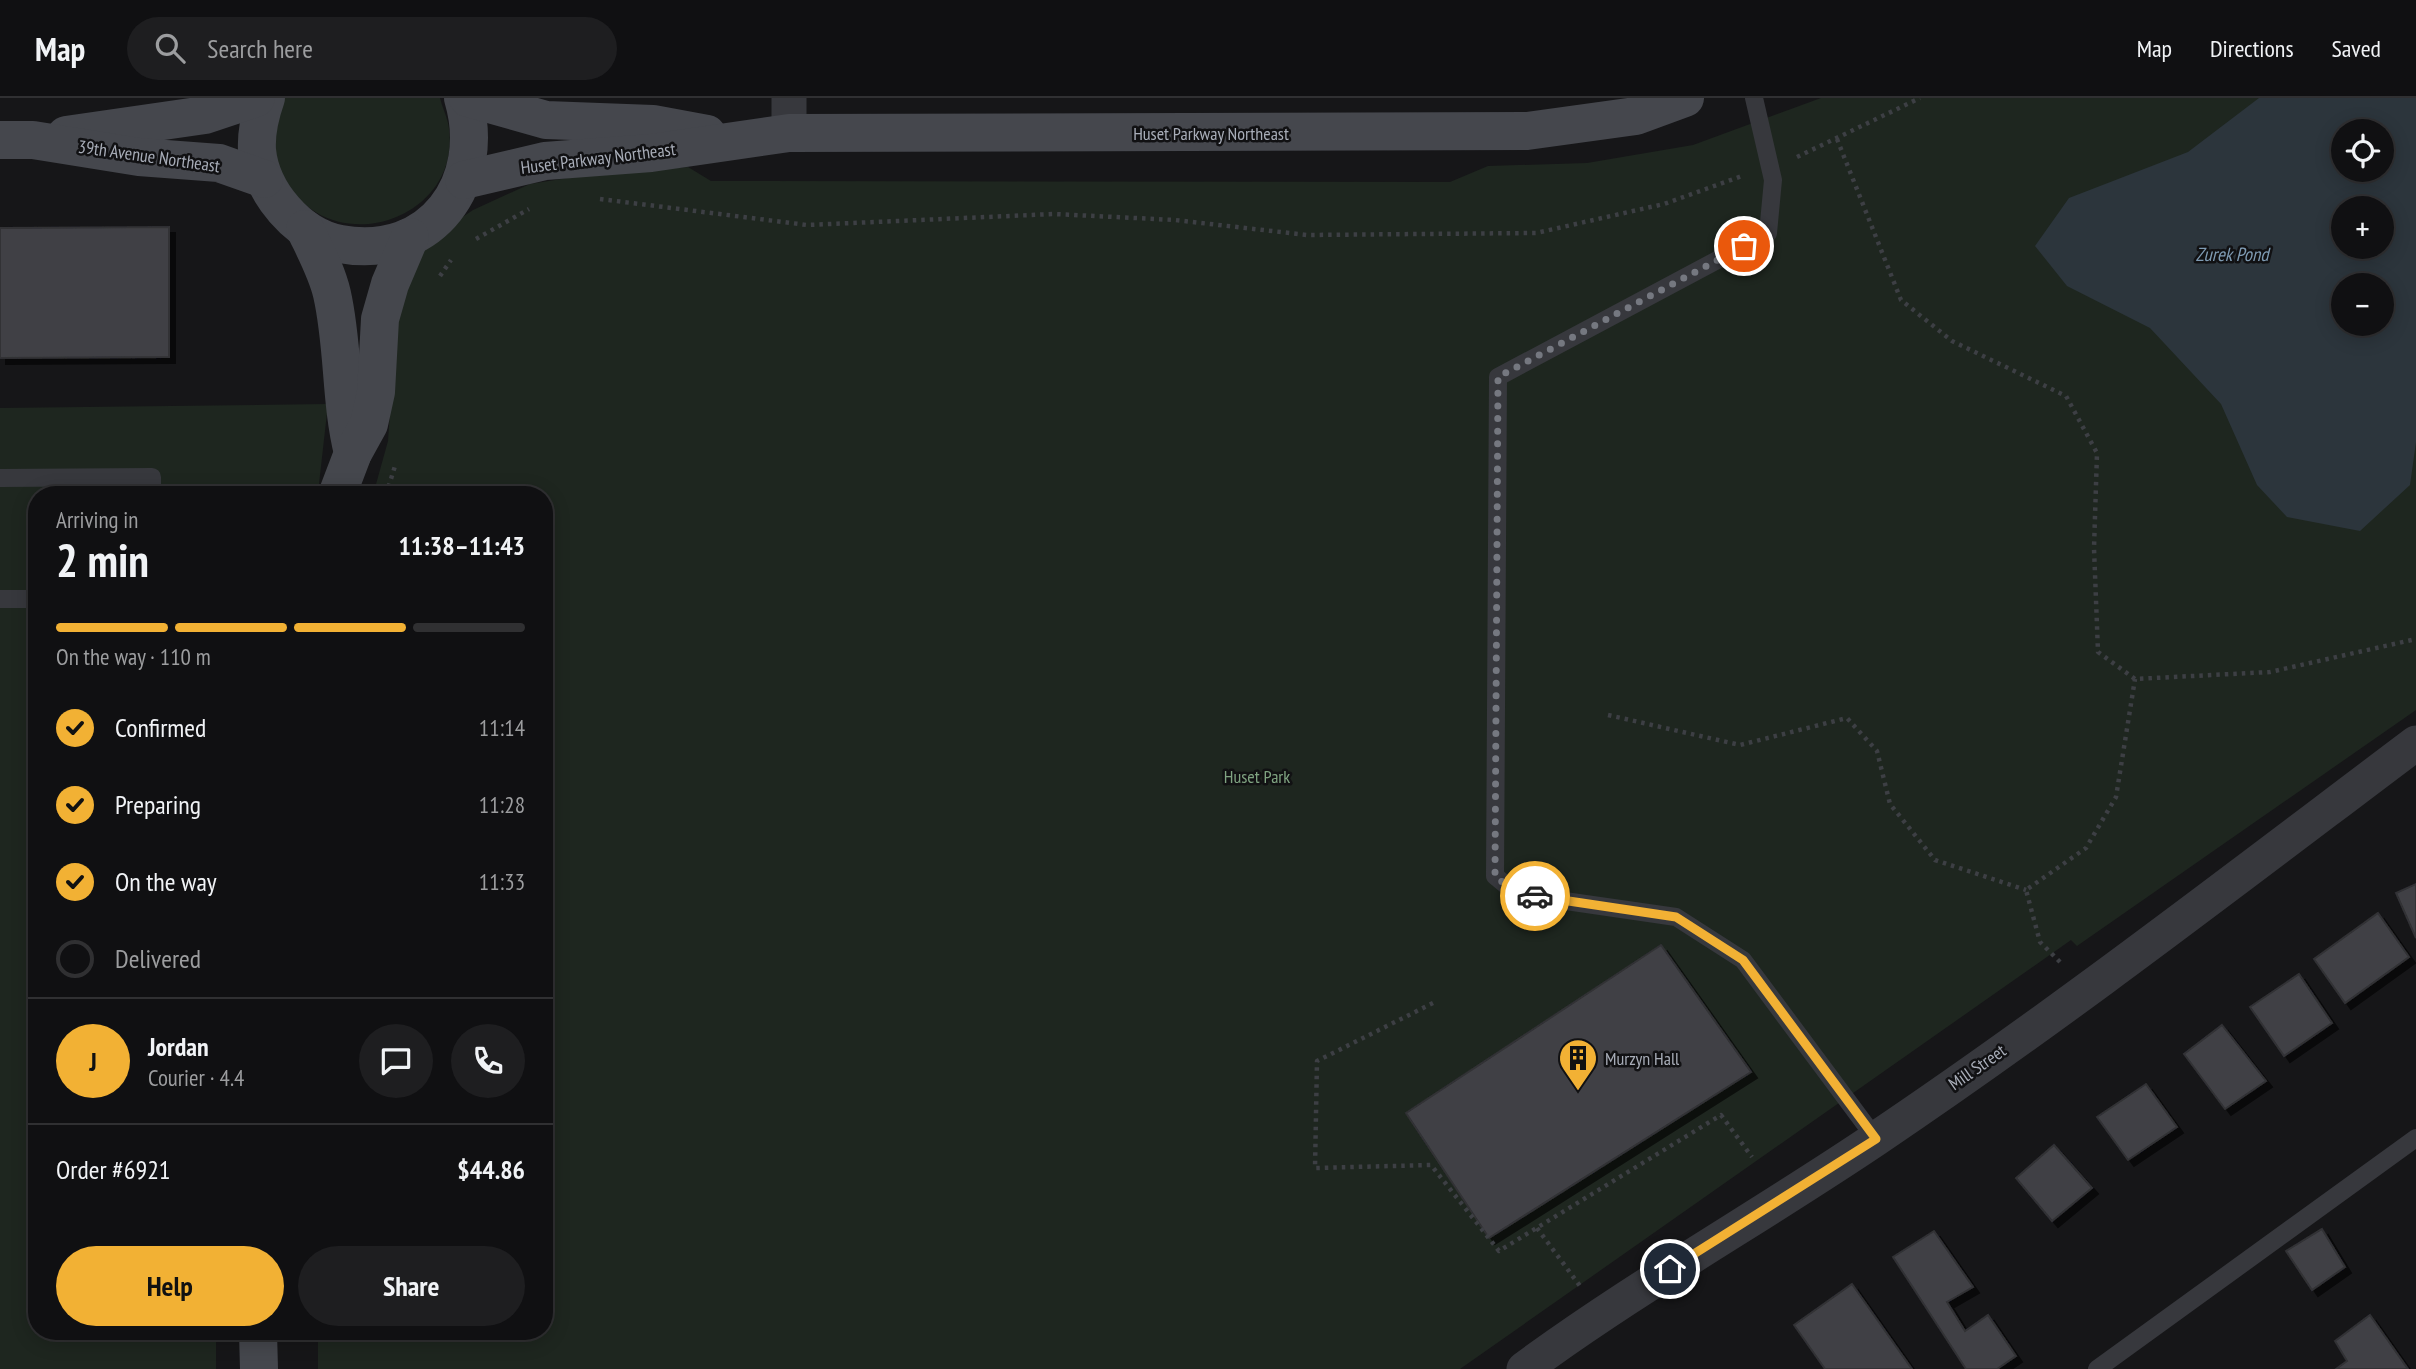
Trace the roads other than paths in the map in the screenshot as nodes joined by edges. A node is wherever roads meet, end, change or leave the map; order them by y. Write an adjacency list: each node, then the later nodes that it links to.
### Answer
1 (256, 98): 8 (street, 39th Avenue Northeast)
2 (266, 98): 9 (street)
3 (465, 98): 7 (street, Huset Parkway Northeast); 10 (street)
4 (1685, 98): 6 (street, Huset Parkway Northeast)
5 (1754, 98): 21 (lane)
6 (789, 115): 7 (street, Huset Parkway Northeast)
7 (733, 139): 10 (street, Huset Parkway Northeast)
8 (16, 140): 9 (street, 39th Avenue Northeast)
9 (264, 179): 11 (street)
10 (464, 180): 12 (street)
11 (305, 229): 12 (street); 13 (street)
12 (410, 237): 13 (street)
13 (354, 453): 16 (street)
14 (0, 478): 15 (lane)
15 (152, 486)
16 (341, 486)
17 (0, 599): 18 (lane)
18 (28, 599)
19 (2416, 743): 21 (street, Mill Street)
20 (2416, 1138): 25 (lane)
21 (1876, 1139): 24 (street, Mill Street)
22 (258, 1340): 23 (street)
23 (259, 1369)
24 (1524, 1369)
25 (2097, 1369)

